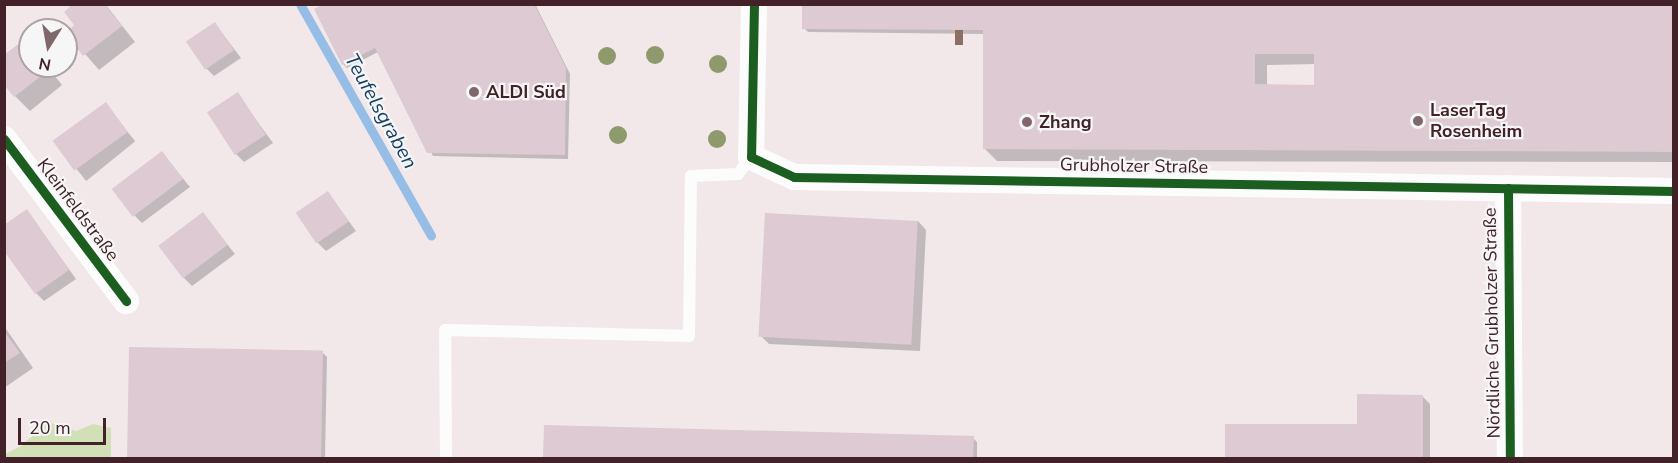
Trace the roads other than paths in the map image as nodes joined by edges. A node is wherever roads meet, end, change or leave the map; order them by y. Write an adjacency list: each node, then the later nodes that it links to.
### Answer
1 (754, 4): 3 (street)
2 (4, 139): 6 (street, Kleinfeldstraße)
3 (751, 157): 4 (street, Grubholzer Straße); 7 (lane)
4 (1508, 188): 5 (street, Grubholzer Straße); 8 (street, Nördliche Grubholzer Straße)
5 (1674, 191)
6 (126, 301)
7 (446, 459)
8 (1510, 459)

